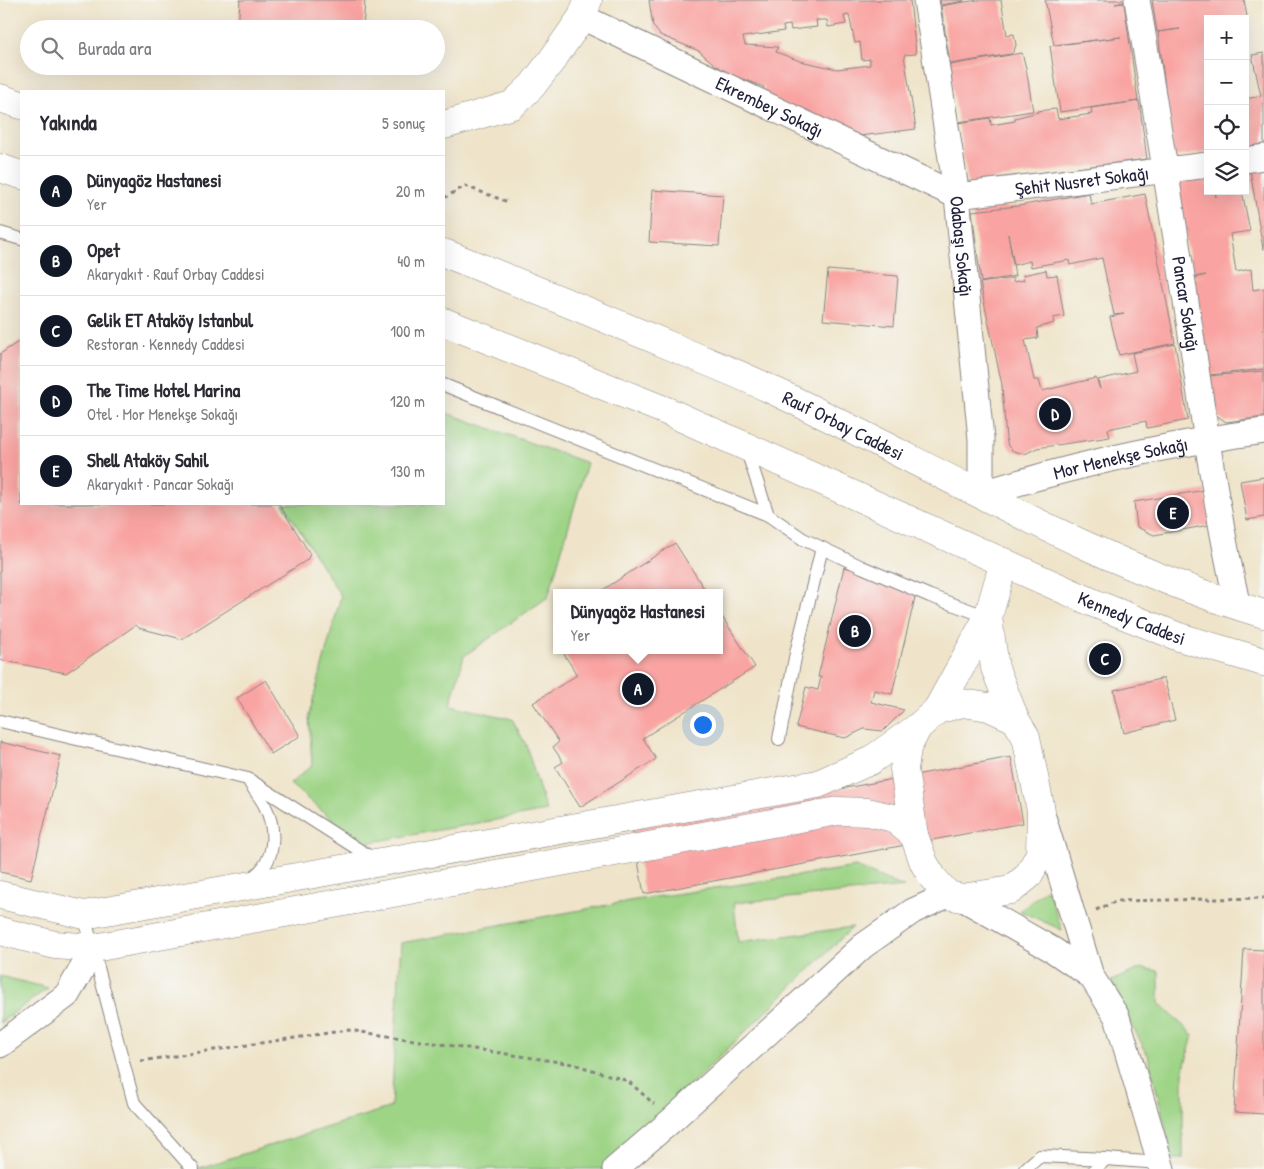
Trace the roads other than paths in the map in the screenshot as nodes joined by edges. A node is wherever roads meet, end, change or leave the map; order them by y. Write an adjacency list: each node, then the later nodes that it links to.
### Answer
1 (926, 0): 11 (street, Odabaşı Sokağı)
2 (1137, 0): 9 (street, Pancar Sokağı)
3 (585, 8): 4 (main road); 11 (street, Ekrembey Sokağı)
4 (445, 125)
5 (1264, 157): 6 (street)
6 (1249, 159)
7 (1204, 166): 9 (street, Şehit Nusret Sokağı)
8 (0, 168): 10 (main road)
9 (1166, 171): 11 (street, Şehit Nusret Sokağı); 18 (street, Pancar Sokağı)
10 (20, 175)
11 (957, 196): 20 (street, Odabaşı Sokağı)
12 (0, 233): 13 (lane)
13 (20, 239)
14 (445, 253): 20 (main road, Rauf Orbay Caddesi)
15 (445, 322): 19 (main road)
16 (445, 385): 21 (lane)
17 (1264, 431): 18 (street, Mor Menekşe Sokağı)
18 (1207, 439): 20 (street, Mor Menekşe Sokağı); 24 (street, Pancar Sokağı)
19 (746, 446): 21 (lane); 23 (main road)
20 (981, 494): 24 (main road, Rauf Orbay Caddesi)
21 (768, 515): 22 (lane)
22 (822, 548): 26 (lane); 31 (lane)
23 (1004, 562): 26 (main road); 27 (main road, Kennedy Caddesi)
24 (1238, 607): 25 (main road)
25 (1264, 614)
26 (988, 617): 28 (main road); 29 (main road)
27 (1264, 662)
28 (927, 718): 29 (main road); 34 (main road); 35 (main road)
29 (1015, 718): 33 (main road)
30 (0, 721): 32 (lane)
31 (779, 739)
32 (248, 779): 35 (lane); 36 (lane)
33 (1041, 811): 38 (main road); 42 (street)
34 (914, 835): 38 (main road); 41 (main road)
35 (379, 863): 36 (main road)
36 (235, 888): 39 (main road)
37 (0, 895): 39 (main road)
38 (955, 896): 42 (street); 47 (street)
39 (84, 915): 41 (lane)
40 (0, 932): 41 (main road)
41 (94, 948): 43 (street); 46 (lane)
42 (1091, 976): 45 (street)
43 (0, 1045)
44 (1106, 1159): 45 (lane); 48 (lane); 49 (lane)
45 (1161, 1166)
46 (193, 1169)
47 (615, 1169)
48 (1025, 1169)
49 (1095, 1169)

